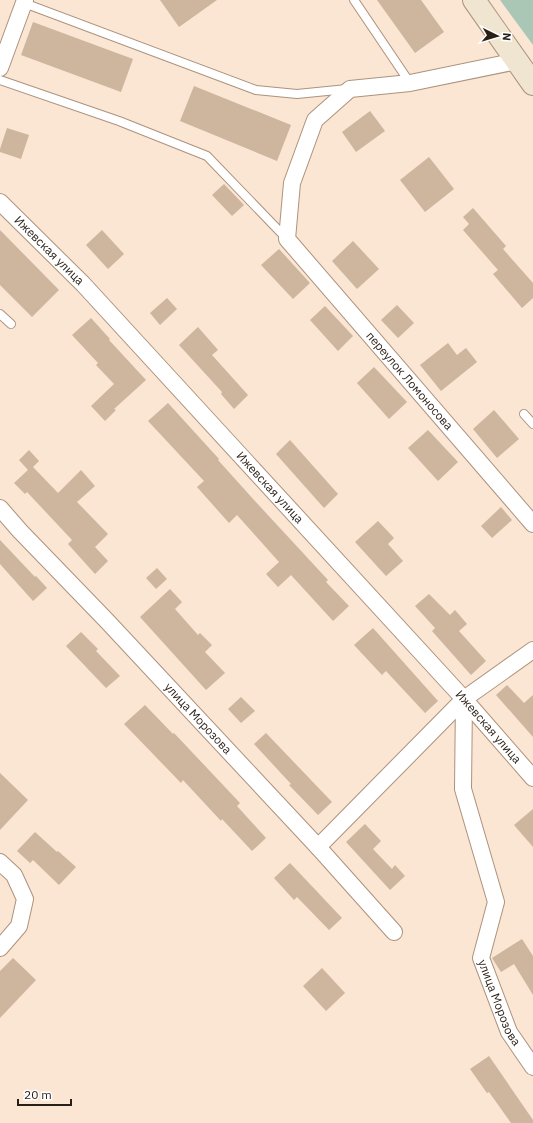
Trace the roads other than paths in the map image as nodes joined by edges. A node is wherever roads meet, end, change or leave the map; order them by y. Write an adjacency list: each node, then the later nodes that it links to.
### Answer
1 (354, 0): 7 (lane)
2 (474, 0): 4 (main road)
3 (24, 1): 5 (street); 9 (lane)
4 (517, 60): 7 (street); 8 (main road)
5 (0, 68)
6 (0, 80): 11 (lane)
7 (410, 83): 9 (street)
8 (533, 84)
9 (350, 89): 11 (street)
10 (0, 202): 19 (street, Ижевская улица)
11 (287, 239): 17 (street, переулок Ломоносова)
12 (0, 314): 13 (lane)
13 (11, 324)
14 (524, 414): 15 (lane)
15 (533, 424)
16 (0, 508): 21 (street, улица Морозова)
17 (533, 524)
18 (533, 650): 19 (street)
19 (464, 699): 20 (street, Ижевская улица); 21 (street); 25 (street, улица Морозова)
20 (533, 778)
21 (318, 846): 23 (street, улица Морозова)
22 (0, 862): 24 (street)
23 (394, 932)
24 (0, 948)
25 (533, 1067)

